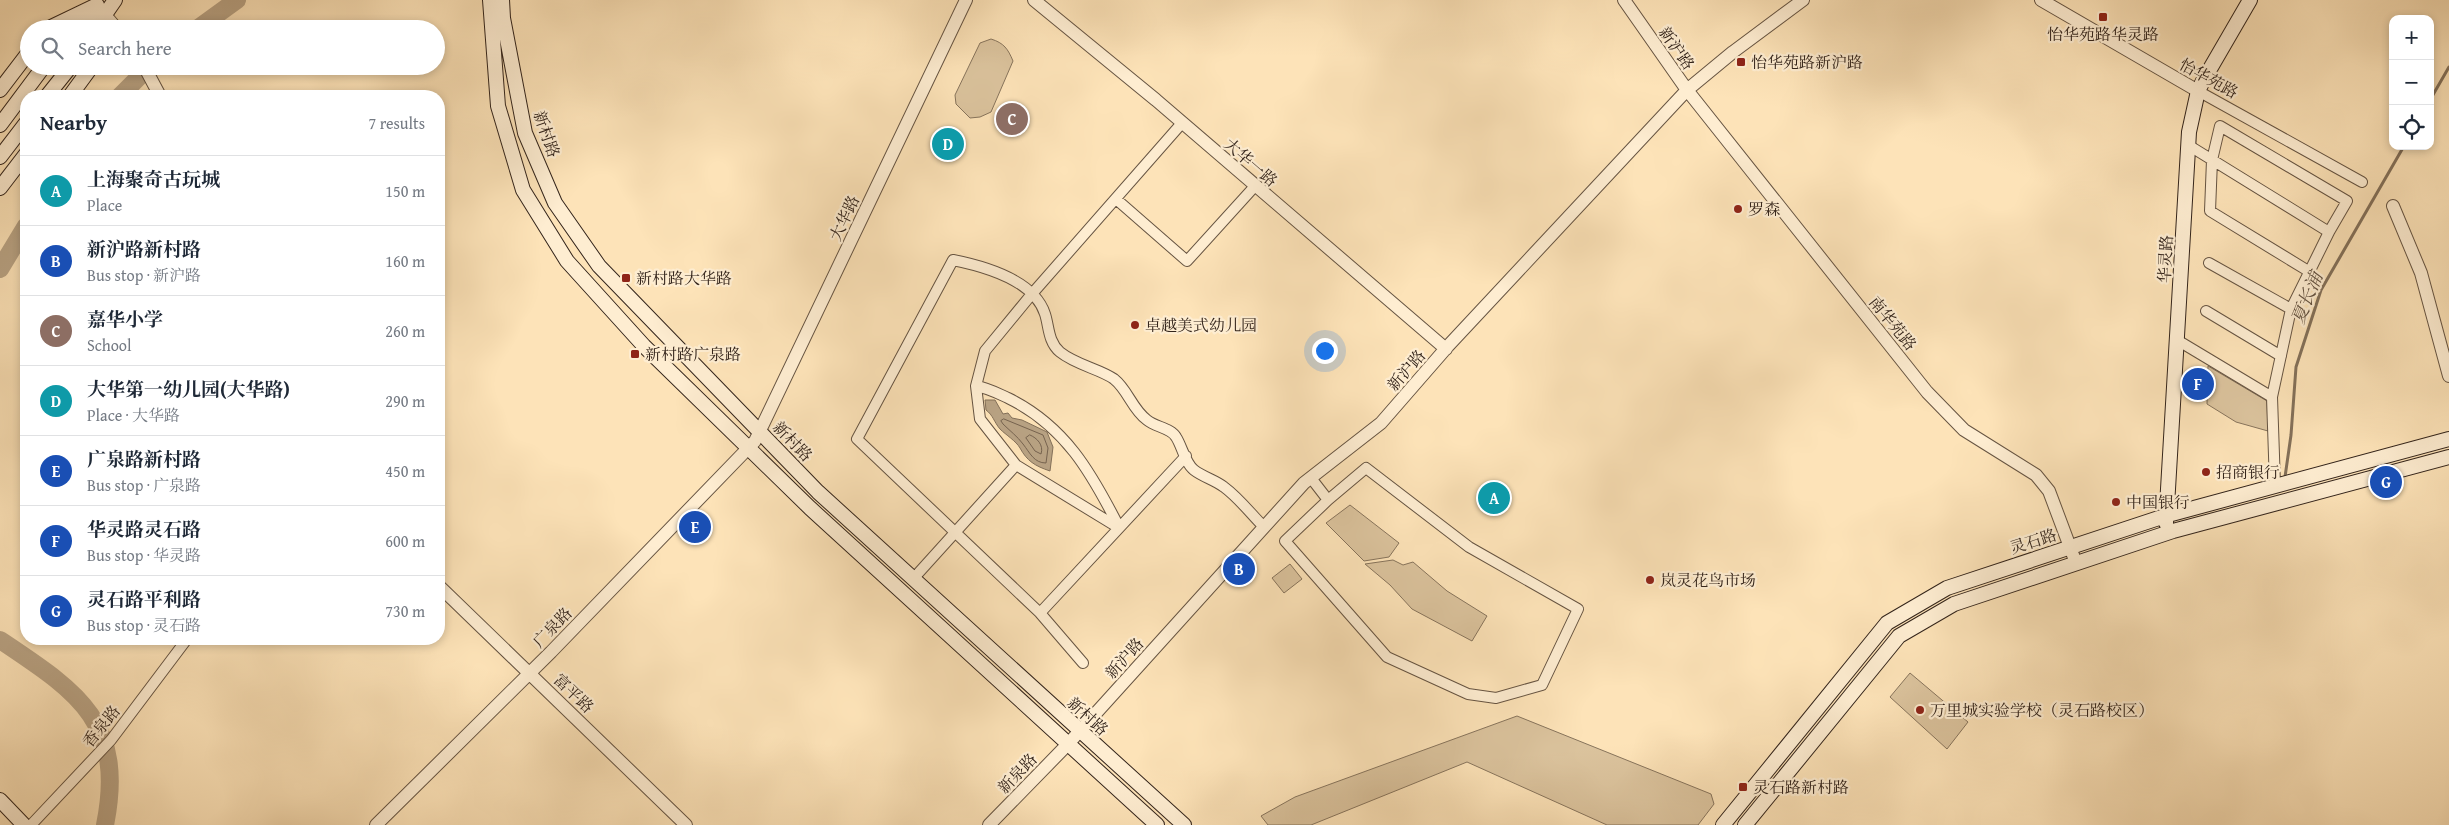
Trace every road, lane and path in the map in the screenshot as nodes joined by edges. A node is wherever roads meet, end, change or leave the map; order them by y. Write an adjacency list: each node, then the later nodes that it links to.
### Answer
1 (115, 0): 10 (main road)
2 (490, 0): 55 (main road, 新村路)
3 (502, 0): 53 (main road, 新村路)
4 (966, 0): 53 (street, 大华路)
5 (1034, 0): 29 (street, 大华一路)
6 (1624, 0): 26 (street, 新沪路)
7 (1803, 0): 26 (street)
8 (2041, 0): 27 (street, 怡华苑路)
9 (2250, 0): 27 (main road, 华灵路)
10 (99, 5): 11 (main road); 12 (main road); 13 (main road); 14 (main road); 15 (street)
11 (66, 20)
12 (84, 20)
13 (96, 20)
14 (100, 20)
15 (110, 20)
16 (20, 64): 21 (main road)
17 (37, 75): 22 (main road)
18 (63, 75): 23 (main road)
19 (85, 75): 24 (main road)
20 (149, 75): 25 (street)
21 (0, 90)
22 (26, 90)
23 (52, 90)
24 (74, 90)
25 (158, 90)
26 (1686, 90): 48 (street, 新沪路); 67 (street, 南华苑路)
27 (2198, 91): 32 (main road, 华灵路); 36 (street, 怡华苑路)
28 (20, 98): 30 (main road)
29 (1182, 123): 37 (street, 大华一路); 39 (street)
30 (0, 125)
31 (20, 131): 33 (main road)
32 (2188, 145): 34 (street); 47 (main road, 华灵路)
33 (0, 157)
34 (2212, 160): 41 (street); 41 (street); 43 (street)
35 (20, 162): 38 (main road)
36 (2362, 182)
37 (1255, 186): 39 (street); 48 (street, 大华一路)
38 (0, 188)
39 (1116, 199): 44 (street)
40 (2393, 206): 50 (street)
41 (2329, 232): 43 (street)
42 (2209, 262): 45 (street)
43 (2310, 272): 45 (street)
44 (1030, 295): 51 (street); 56 (street); 65 (street)
45 (2291, 309): 49 (street)
46 (2206, 311): 49 (street)
47 (2177, 340): 52 (street); 62 (main road, 华灵路)
48 (1446, 349): 59 (street, 新沪路)
49 (2281, 356): 52 (street)
50 (2449, 376)
51 (976, 386): 58 (street); 64 (street)
52 (2272, 397): 60 (street)
53 (760, 432): 55 (street, 大华路); 69 (main road, 新村路)
54 (2449, 439): 60 (main road, 灵石路)
55 (749, 449): 74 (street, 广泉路); 76 (main road, 新村路)
56 (1186, 456): 63 (street); 64 (street)
57 (2449, 457): 66 (main road)
58 (1016, 465): 64 (street); 65 (street)
59 (1311, 478): 61 (street); 63 (street, 新沪路)
60 (2275, 485): 62 (main road, 灵石路)
61 (1328, 500): 61 (street)
62 (2168, 514): 66 (main road, 华灵路); 67 (main road, 灵石路)
63 (1264, 527): 75 (street, 新沪路)
64 (1119, 528): 71 (street)
65 (955, 532): 69 (street); 71 (street)
66 (2164, 534): 68 (main road)
67 (2069, 547): 68 (street, 南华苑路); 85 (main road, 灵石路)
68 (2076, 563): 86 (main road)
69 (913, 579): 75 (main road, 新村路)
70 (445, 592): 74 (street, 富平路)
71 (1040, 612): 73 (street)
72 (182, 645): 79 (street, 香泉路)
73 (1084, 663)
74 (530, 673): 80 (street, 广泉路); 81 (street, 富平路)
75 (1079, 732): 76 (street, 新沪路); 84 (main road, 新村路)
76 (1068, 744): 82 (street, 新泉路); 83 (main road, 新村路)
77 (0, 800): 78 (main road)
78 (24, 825)
79 (31, 825)
80 (376, 825)
81 (686, 825)
82 (989, 825)
83 (1156, 825)
84 (1184, 825)
85 (1722, 825)
86 (1745, 825)

